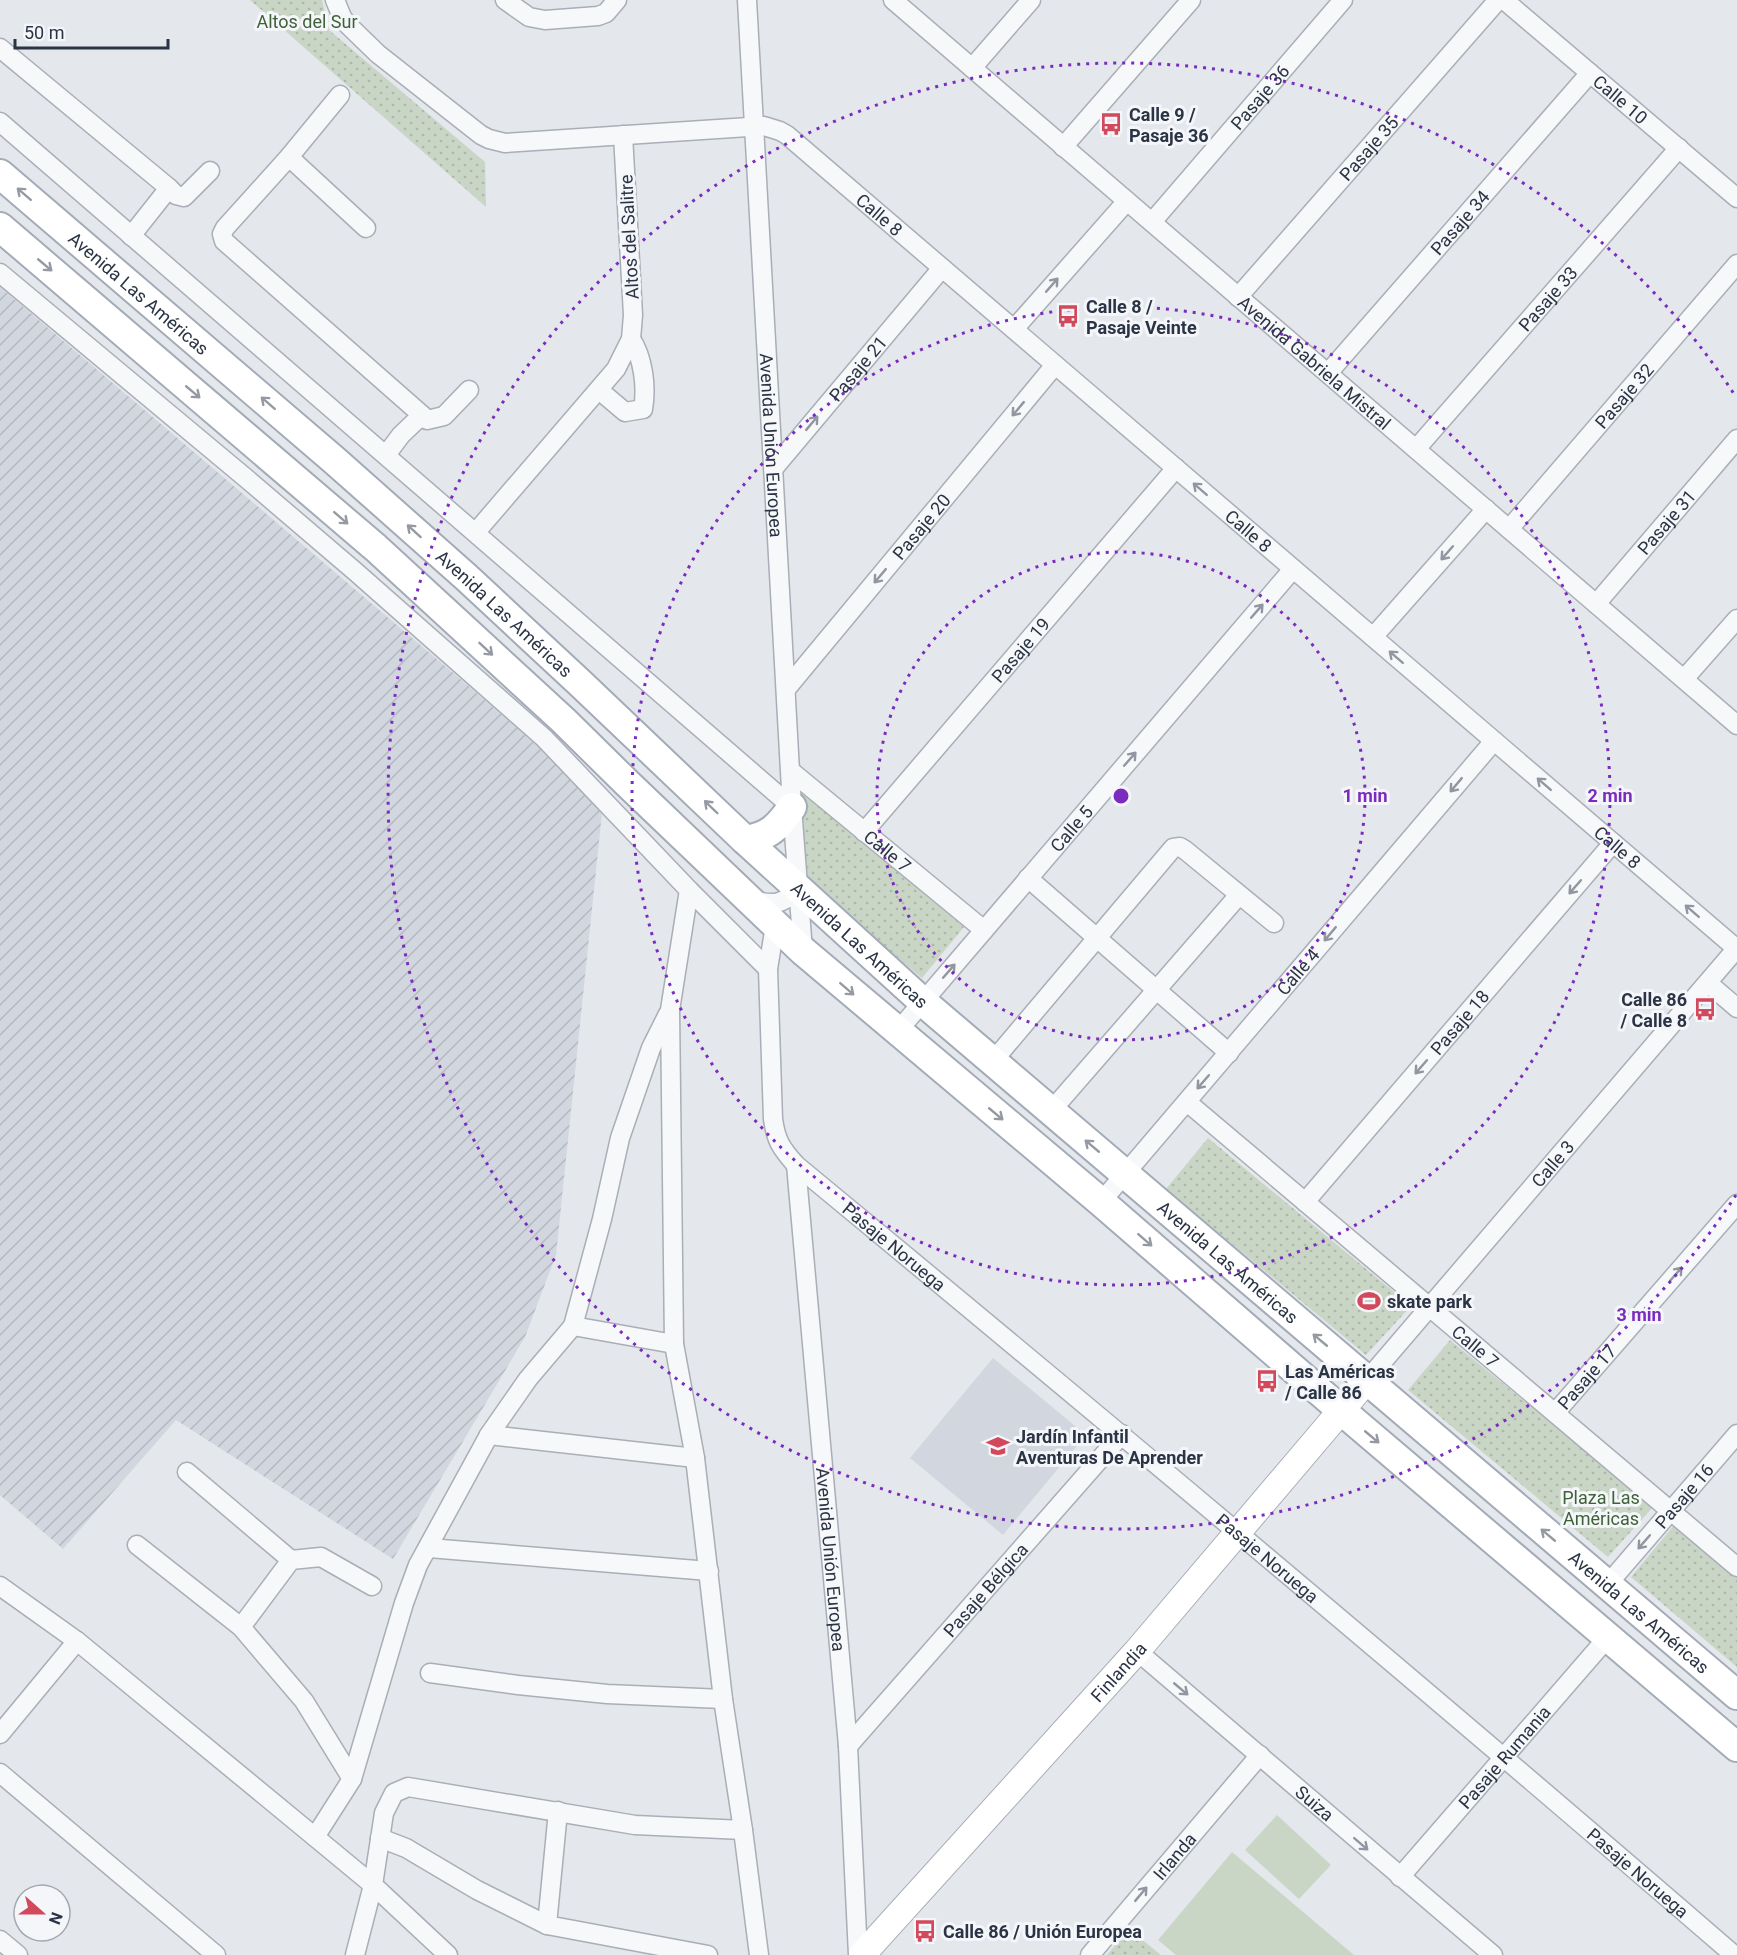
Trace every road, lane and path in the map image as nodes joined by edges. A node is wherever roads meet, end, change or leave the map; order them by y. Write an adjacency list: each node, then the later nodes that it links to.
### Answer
1 (335, 0): 17 (street)
2 (505, 0): 3 (street)
3 (617, 0)
4 (747, 0): 16 (street, Avenida Unión Europea)
5 (893, 0): 12 (street, Avenida Gabriela Mistral)
6 (1031, 0): 12 (street)
7 (1191, 0): 18 (street)
8 (1343, 0): 26 (street, Pasaje 36)
9 (1498, 0): 33 (street, Pasaje 35)
10 (1504, 0): 13 (street, Calle 10)
11 (0, 48): 23 (street)
12 (972, 68): 18 (street, Avenida Gabriela Mistral)
13 (1590, 73): 19 (street, Calle 10); 37 (street, Pasaje 34)
14 (340, 95): 20 (street)
15 (0, 122): 29 (street)
16 (754, 127): 17 (street); 31 (street, Calle 8); 44 (street, Avenida Unión Europea)
17 (623, 135): 35 (street, Altos del Salitre)
18 (1063, 147): 25 (street, Avenida Gabriela Mistral)
19 (1679, 148): 24 (street, Calle 10); 42 (street, Pasaje 33)
20 (289, 157): 28 (street); 40 (street)
21 (210, 171): 23 (street)
22 (0, 174): 60 (main road, Avenida Las Américas, one-way to 22)
23 (170, 188): 29 (street)
24 (1737, 198)
25 (1126, 201): 26 (street, Avenida Gabriela Mistral); 34 (street, one-way to 25)
26 (1152, 222): 33 (street, Avenida Gabriela Mistral)
27 (0, 228): 66 (main road, Avenida Las Américas, one-way to 66)
28 (366, 228)
29 (131, 236): 43 (street)
30 (1737, 264): 47 (street, Pasaje 32)
31 (942, 268): 34 (street, Calle 8); 44 (street, Pasaje 21, one-way to 31)
32 (0, 273): 63 (street)
33 (1238, 297): 37 (street, Avenida Gabriela Mistral)
34 (1014, 329): 36 (street, Calle 8)
35 (631, 339): 39 (street, Altos del Salitre); 39 (street, Altos del Salitre)
36 (1055, 364): 45 (street, Calle 8); 54 (street, Pasaje 20, one-way to 54)
37 (1328, 374): 42 (street, Avenida Gabriela Mistral)
38 (469, 390): 40 (street)
39 (599, 390): 48 (street, Altos del Salitre)
40 (422, 415): 43 (street)
41 (1737, 439): 50 (street, Pasaje 31)
42 (1416, 449): 46 (street, Avenida Gabriela Mistral)
43 (386, 455): 48 (street)
44 (774, 468): 54 (street, Avenida Unión Europea)
45 (1176, 468): 49 (street, Calle 8, one-way to 45); 59 (street, Pasaje 19)
46 (1486, 509): 47 (street, Avenida Gabriela Mistral); 52 (street, one-way to 52)
47 (1509, 529): 50 (street, Avenida Gabriela Mistral)
48 (476, 532): 58 (street)
49 (1293, 568): 52 (street, Calle 8); 62 (street, Calle 5, one-way to 49)
50 (1596, 604): 53 (street, Avenida Gabriela Mistral)
51 (1737, 619): 53 (street)
52 (1373, 637): 56 (street, Calle 8, one-way to 52)
53 (1684, 679): 55 (street, Avenida Gabriela Mistral)
54 (787, 688): 57 (street, Avenida Unión Europea)
55 (1737, 725)
56 (1494, 741): 61 (street, Calle 8, one-way to 56); 80 (street, Calle 4, one-way to 80)
57 (792, 772): 58 (street, Avenida Unión Europea); 59 (street, Calle 7)
58 (792, 807): 60 (main road); 64 (street, Avenida Unión Europea)
59 (864, 832): 69 (street, Calle 7)
60 (745, 840): 64 (main road, Avenida Las Américas)
61 (1613, 843): 71 (street, Calle 8, one-way to 61); 87 (street, Pasaje 18, one-way to 87)
62 (1028, 878): 69 (street, Calle 5); 70 (street)
63 (689, 890): 73 (street); 78 (street)
64 (800, 890): 66 (street); 72 (street, Avenida Unión Europea); 76 (main road, Avenida Las Américas)
65 (1239, 895): 67 (street); 70 (street); 75 (street)
66 (747, 899): 68 (main road, Avenida Las Américas)
67 (1274, 923)
68 (775, 925): 72 (main road, Avenida Las Américas); 73 (street, Pasaje Noruega)
69 (984, 930): 76 (street, Calle 5, one-way to 69)
70 (1098, 938): 75 (street); 81 (street)
71 (1737, 948): 74 (street, Calle 3)
72 (803, 951): 79 (main road, Avenida Las Américas, one-way to 79)
73 (768, 969): 84 (street, Pasaje Noruega)
74 (1708, 983): 77 (street); 89 (street, Calle 3)
75 (1157, 988): 80 (street); 83 (street)
76 (923, 1002): 79 (street, Calle 5); 81 (main road, Avenida Las Américas)
77 (1737, 1008)
78 (670, 1010): 90 (street); 91 (street)
79 (897, 1032): 86 (main road, Avenida Las Américas, one-way to 86)
80 (1229, 1053): 82 (street, Calle 4, one-way to 82)
81 (993, 1061): 83 (main road, Avenida Las Américas)
82 (1187, 1102): 85 (street, Calle 4); 87 (street, Calle 7)
83 (1051, 1111): 85 (main road, Avenida Las Américas, one-way to 83)
84 (796, 1165): 95 (street, Pasaje Noruega); 118 (street, Avenida Unión Europea)
85 (1125, 1174): 86 (street, Calle 4); 92 (main road, Avenida Las Américas, one-way to 85)
86 (1101, 1202): 93 (main road, Avenida Las Américas, one-way to 93)
87 (1305, 1202): 89 (street, Calle 7)
88 (1737, 1204): 94 (street, Pasaje 17, one-way to 88)
89 (1429, 1307): 92 (street, Calle 3); 94 (street, Calle 7)
90 (573, 1326): 91 (street); 97 (street)
91 (674, 1344): 98 (street)
92 (1367, 1380): 93 (street, Finlandia); 107 (main road, Avenida Las Américas, one-way to 92)
93 (1341, 1410): 101 (street, Finlandia); 111 (main road, Avenida Las Américas, one-way to 111)
94 (1555, 1413): 100 (street, Calle 7)
95 (1122, 1434): 101 (street, Pasaje Noruega); 118 (street, Pasaje Bélgica)
96 (1737, 1434): 100 (street, Pasaje 16)
97 (489, 1436): 98 (street); 103 (street)
98 (695, 1458): 106 (street)
99 (187, 1472): 104 (street)
100 (1670, 1511): 105 (street, Calle 7); 107 (street, Pasaje 16, one-way to 107)
101 (1238, 1532): 113 (street, Finlandia); 121 (street, Pasaje Noruega)
102 (137, 1545): 110 (street)
103 (429, 1548): 106 (street); 123 (street)
104 (291, 1560): 109 (street); 110 (street)
105 (1737, 1567)
106 (709, 1570): 116 (street)
107 (1608, 1585): 115 (main road, Avenida Las Américas)
108 (0, 1586): 112 (street)
109 (372, 1586)
110 (241, 1627): 123 (street)
111 (1608, 1637): 119 (main road, Avenida Las Américas); 121 (street, Pasaje Rumania)
112 (77, 1641): 117 (street); 126 (street)
113 (1137, 1651): 120 (street, Suiza, one-way to 120); 138 (street, Finlandia)
114 (430, 1672): 116 (street)
115 (1737, 1695)
116 (723, 1699): 125 (street)
117 (0, 1734)
118 (848, 1746): 138 (street, Avenida Unión Europea)
119 (1737, 1747)
120 (1260, 1755): 128 (street, Suiza, one-way to 128); 139 (street, Irlanda, one-way to 120)
121 (1504, 1756): 128 (street, Pasaje Rumania); 141 (street, Pasaje Noruega)
122 (0, 1773): 133 (street)
123 (352, 1779): 126 (street)
124 (558, 1811): 125 (street); 127 (street); 130 (street)
125 (743, 1830): 137 (street)
126 (315, 1837): 129 (street)
127 (380, 1838): 129 (street); 130 (street)
128 (1400, 1877): 140 (street, Suiza)
129 (373, 1885): 134 (street); 135 (street)
130 (547, 1925): 136 (street)
131 (0, 1940): 132 (street)
132 (18, 1955)
133 (216, 1955)
134 (356, 1955)
135 (448, 1955)
136 (708, 1955)
137 (759, 1955)
138 (860, 1955)
139 (1090, 1955)
140 (1493, 1955)
141 (1734, 1955)

